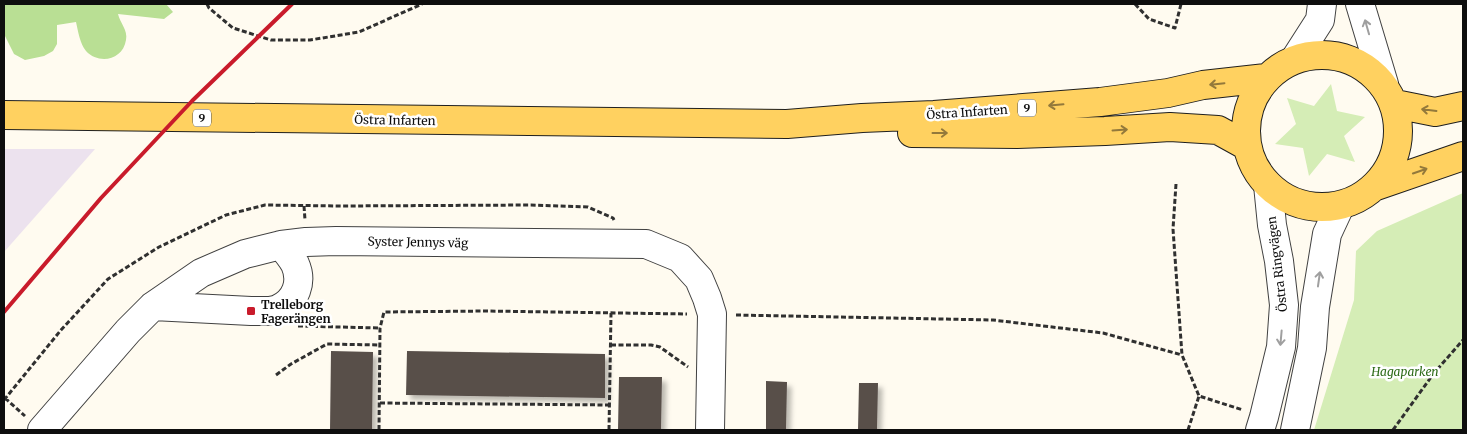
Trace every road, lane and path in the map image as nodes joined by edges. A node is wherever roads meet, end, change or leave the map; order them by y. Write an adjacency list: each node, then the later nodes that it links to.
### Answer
1 (207, 4): 2 (path)
2 (422, 4)
3 (1135, 4): 4 (path)
4 (1181, 4)
5 (1322, 4): 7 (street)
6 (1360, 4): 9 (street, one-way to 6)
7 (1295, 59): 8 (main road, 9); 9 (main road, 9)
8 (1266, 78): 12 (main road, Östra Infarten / 9, one-way to 12); 13 (main road, 9)
9 (1389, 94): 10 (main road, one-way to 9); 17 (main road, 9)
10 (1463, 106)
11 (4, 115): 12 (main road, Östra Infarten / 9)
12 (787, 124): 13 (main road, Östra Infarten / 9, one-way to 13)
13 (1247, 146): 16 (main road, 9)
14 (1463, 156): 17 (main road, 9, one-way to 14)
15 (1176, 184): 28 (path)
16 (1268, 185): 18 (main road, 9); 34 (street, Östra Ringvägen, one-way to 34)
17 (1376, 186): 18 (main road, 9)
18 (1340, 206): 40 (street, one-way to 18)
19 (281, 245): 20 (street, Syster Jennys väg); 20 (street); 22 (street, Syster Jennys väg)
20 (153, 306): 35 (street, Syster Jennys väg)
21 (611, 313): 22 (path); 24 (path); 26 (path)
22 (712, 314): 28 (path); 29 (street, Syster Jennys väg)
23 (290, 326): 24 (path)
24 (380, 328): 27 (path)
25 (1463, 340): 41 (path)
26 (611, 345): 29 (path); 33 (path)
27 (380, 346): 30 (path); 32 (path)
28 (1182, 355): 31 (path)
29 (711, 370): 38 (street, Syster Jennys väg)
30 (276, 375)
31 (1199, 396): 34 (path); 39 (path)
32 (380, 403): 33 (path); 36 (path)
33 (610, 405): 37 (path)
34 (1262, 424)
35 (42, 430)
36 (379, 430)
37 (609, 430)
38 (710, 430)
39 (1188, 430)
40 (1295, 430)
41 (1393, 430)

